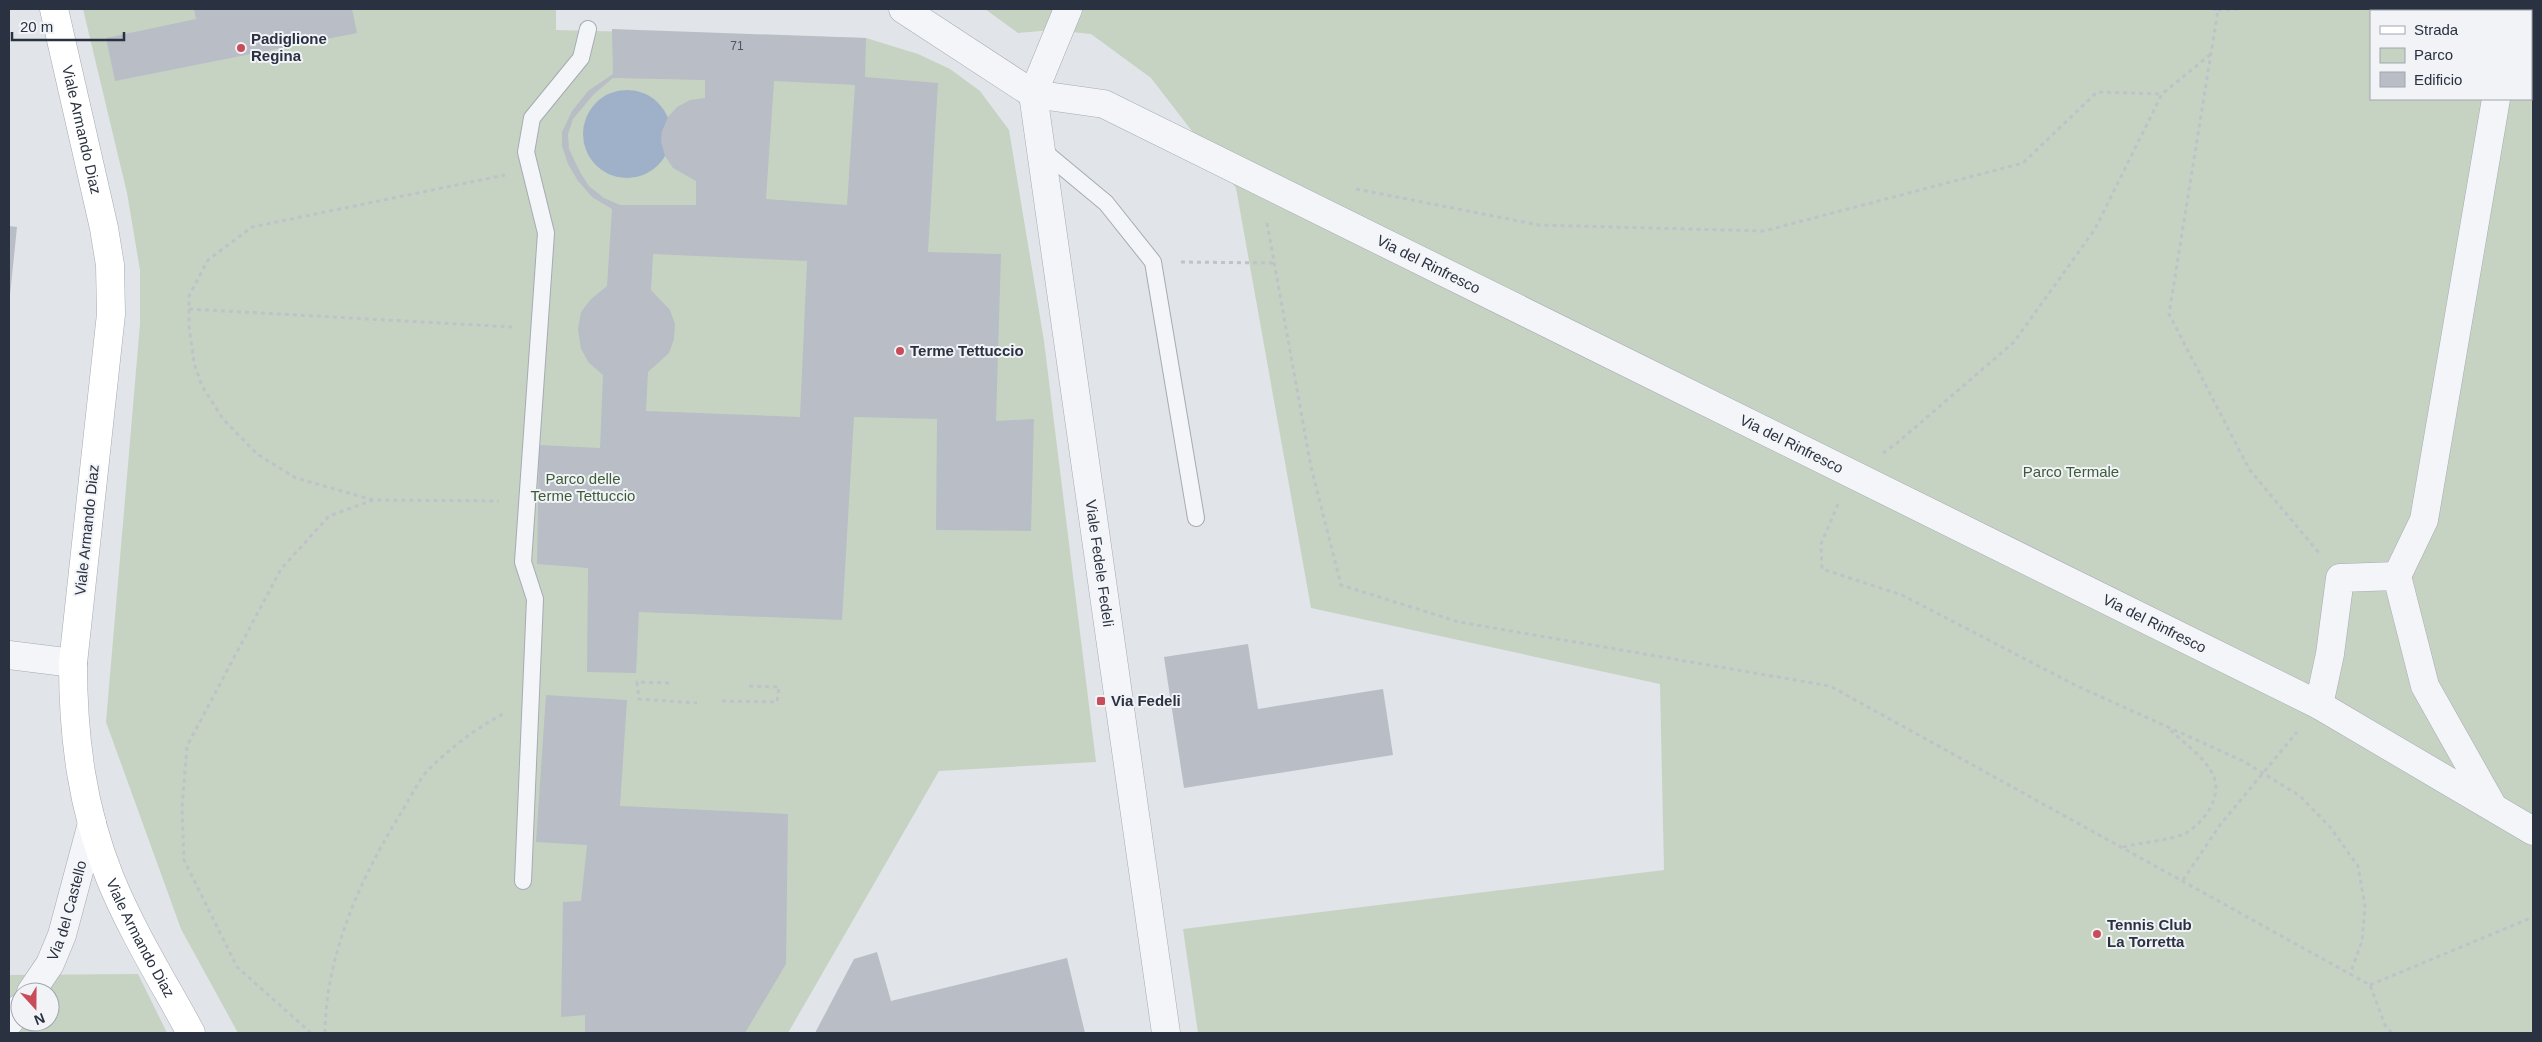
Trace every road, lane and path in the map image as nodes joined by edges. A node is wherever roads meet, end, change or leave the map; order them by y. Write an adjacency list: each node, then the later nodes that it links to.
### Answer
1 (54, 9): 27 (main road, Viale Armando Diaz)
2 (903, 9): 9 (street)
3 (1068, 9): 9 (street)
4 (2213, 9): 6 (path)
5 (2240, 9): 6 (path)
6 (2218, 10): 8 (path)
7 (588, 29): 13 (lane)
8 (2211, 54): 10 (path); 25 (path)
9 (1033, 94): 12 (street, Viale Fedele Fedeli); 14 (street, Via del Rinfresco)
10 (2162, 94): 15 (path); 20 (path)
11 (2496, 100): 24 (street)
12 (1041, 149): 16 (lane); 48 (street, Viale Fedele Fedeli)
13 (530, 170): 18 (path); 19 (lane)
14 (1260, 182): 17 (path); 20 (street, Via del Rinfresco)
15 (1353, 189)
16 (1153, 262): 17 (path); 23 (lane)
17 (1274, 263): 38 (path)
18 (189, 309): 19 (path); 21 (path)
19 (539, 328): 22 (lane)
20 (1851, 474): 33 (street, Via del Rinfresco); 34 (path)
21 (373, 500): 22 (path); 46 (path)
22 (527, 501): 30 (lane)
23 (1196, 518)
24 (2396, 576): 25 (street); 35 (street)
25 (2340, 578): 33 (street)
26 (9, 654): 27 (street)
27 (73, 663): 36 (main road, Viale Armando Diaz)
28 (669, 683): 32 (path)
29 (749, 686): 31 (path)
30 (532, 699): 40 (lane); 47 (path)
31 (722, 701)
32 (697, 703)
33 (2319, 705): 35 (street, Via del Rinfresco); 39 (path)
34 (2166, 727): 38 (path); 42 (path)
35 (2492, 806): 37 (street, Via del Rinfresco)
36 (92, 823): 43 (street, Via del Castello); 45 (main road, Viale Armando Diaz)
37 (2533, 831)
38 (2123, 847): 39 (path)
39 (2182, 880): 42 (path)
40 (523, 881)
41 (2533, 917): 44 (path)
42 (2350, 974): 44 (path)
43 (38, 982)
44 (2370, 985): 49 (path)
45 (191, 1033)
46 (311, 1033)
47 (325, 1033)
48 (1166, 1033)
49 (2392, 1033)

